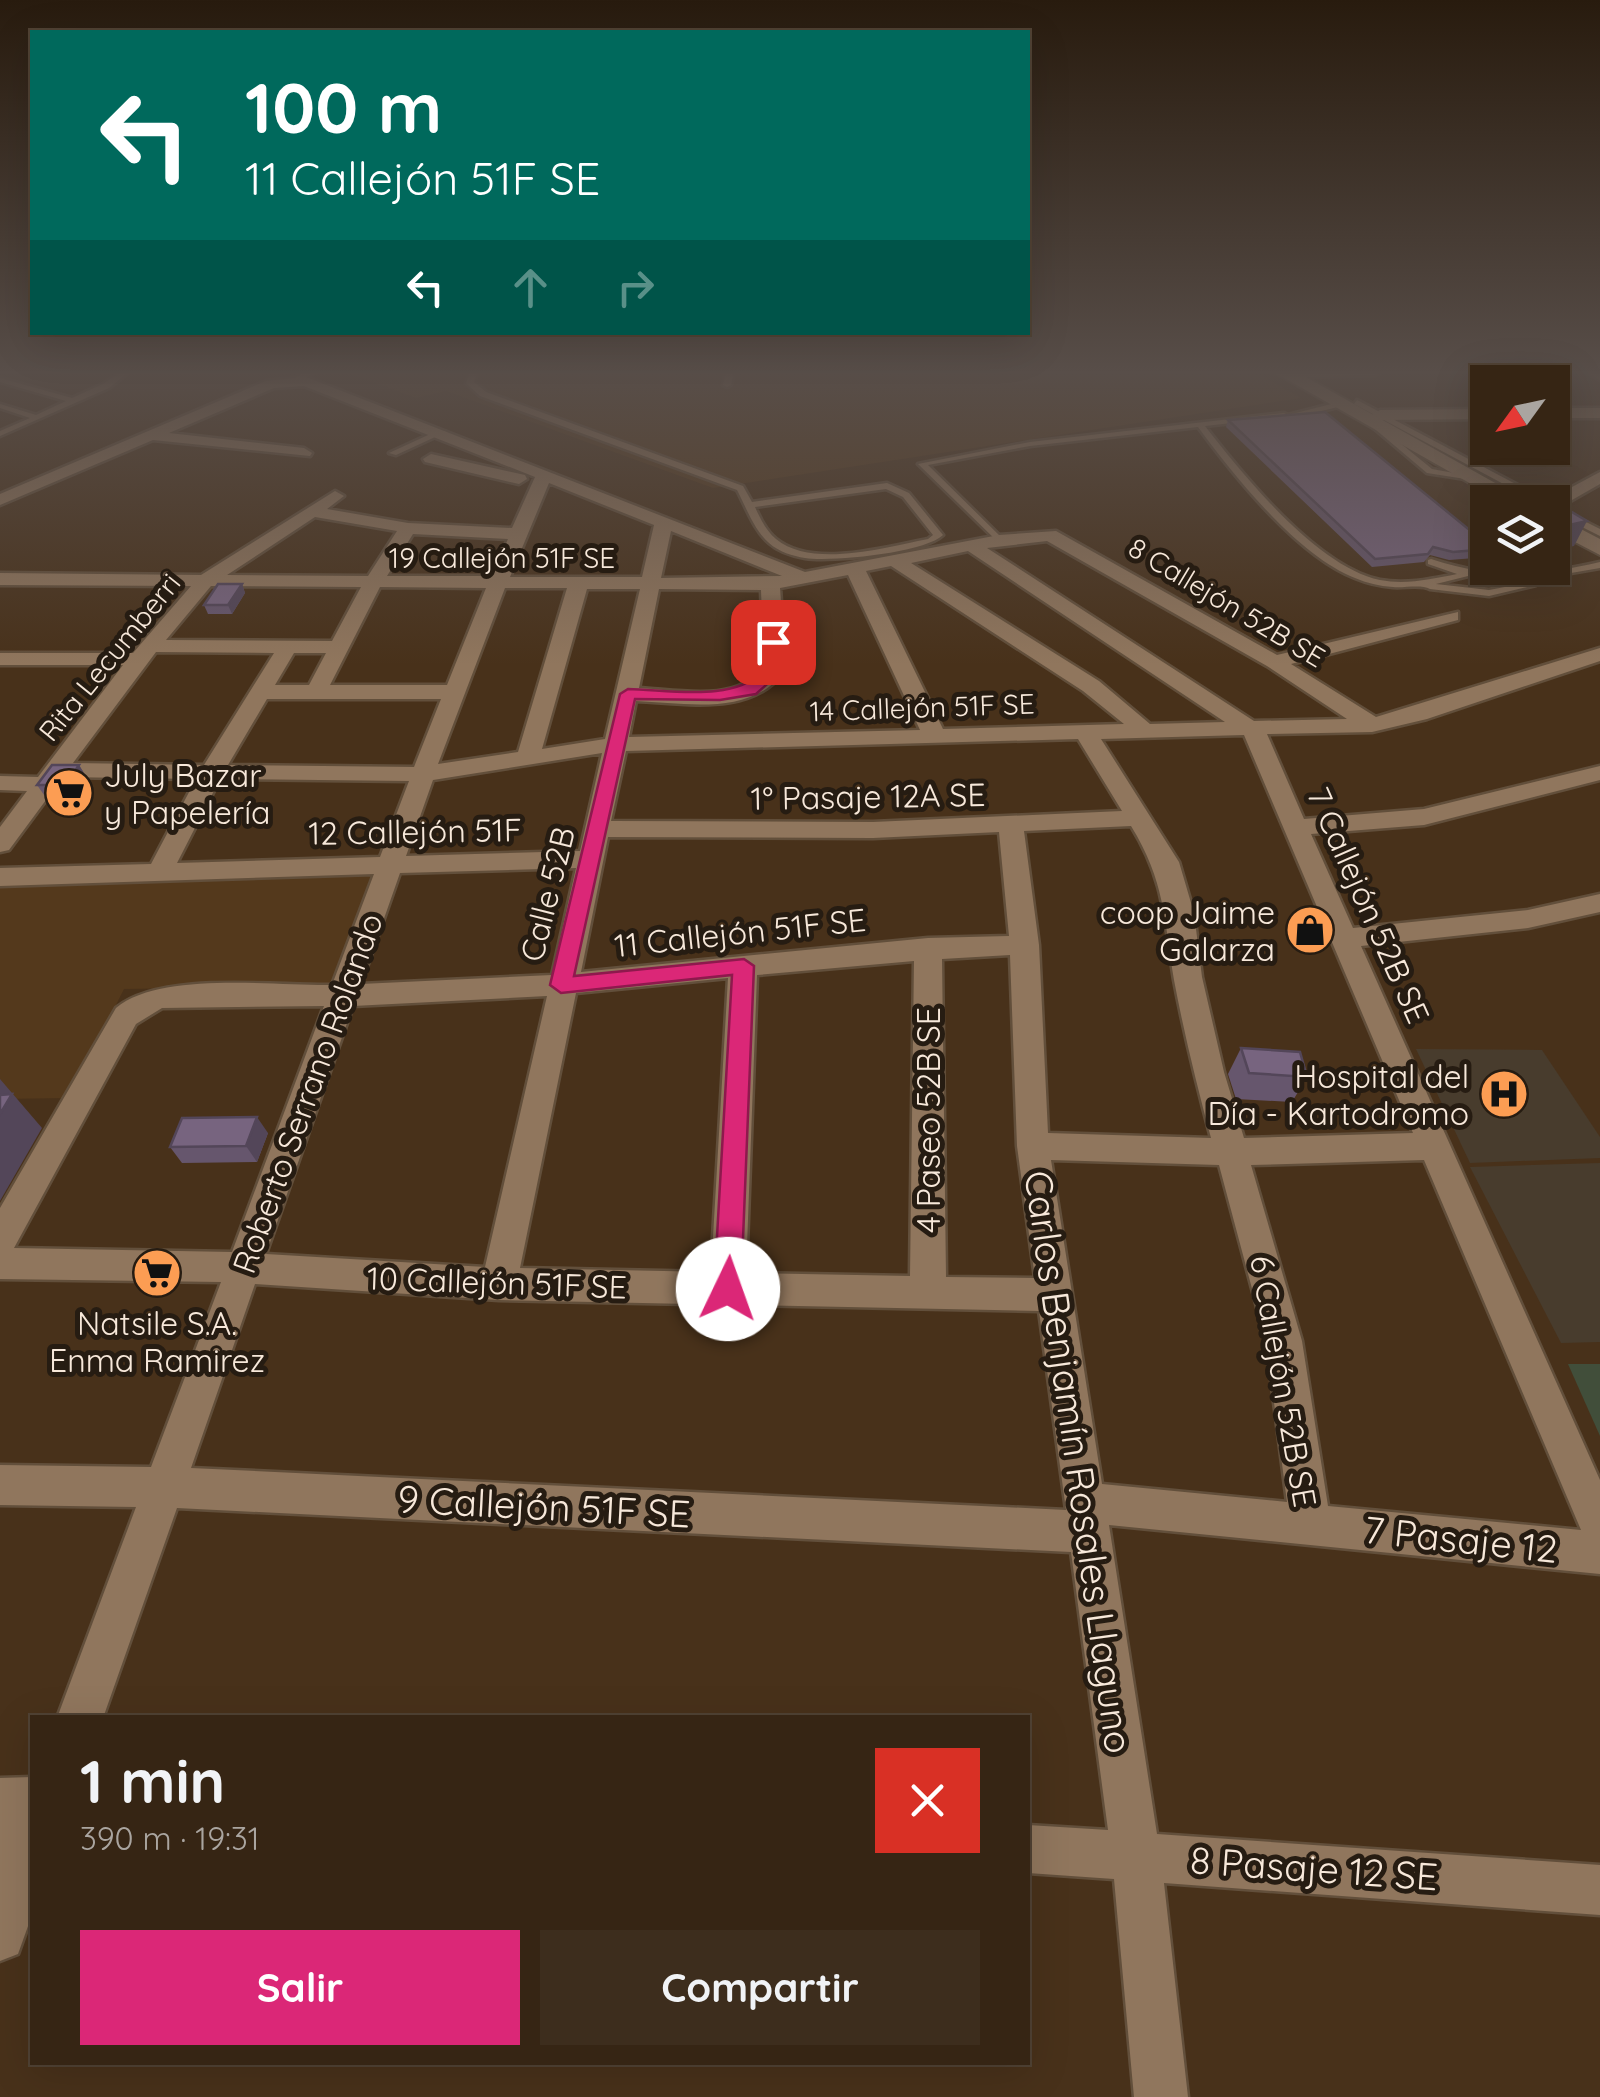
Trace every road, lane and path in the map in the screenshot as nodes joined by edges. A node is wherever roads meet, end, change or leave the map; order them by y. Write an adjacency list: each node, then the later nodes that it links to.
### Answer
1 (82, 469): 15 (street)
2 (487, 469): 10 (street)
3 (522, 469): 10 (street)
4 (692, 469): 16 (lane)
5 (926, 469): 25 (lane)
6 (1235, 469): 41 (lane)
7 (1459, 469): 11 (street)
8 (1477, 469): 12 (lane)
9 (1600, 476): 13 (street)
10 (544, 479): 19 (street); 23 (street, Roberto Serrano Rolando)
11 (1487, 485)
12 (1509, 485)
13 (1570, 495)
14 (335, 496): 17 (street, Rita Lecumberri)
15 (2, 503)
16 (750, 505): 16 (lane)
17 (310, 512): 20 (street); 36 (street, Rita Lecumberri)
18 (1570, 516): 22 (lane)
19 (664, 521): 34 (street); 40 (street, Calle 52B)
20 (408, 528): 23 (street); 37 (street)
21 (1570, 531): 26 (street)
22 (1600, 533)
23 (520, 534): 43 (street, Roberto Serrano Rolando)
24 (1050, 535): 25 (street, 19 Callejón 51F SE); 50 (street, 8 Callejón 52B SE)
25 (986, 543): 27 (street, 19 Callejón 51F SE); 57 (street)
26 (1600, 548)
27 (892, 559): 30 (street, 19 Callejón 51F SE); 56 (street)
28 (1431, 562): 32 (lane)
29 (1600, 565): 31 (lane)
30 (854, 567): 34 (street, 19 Callejón 51F SE); 59 (street)
31 (1570, 572)
32 (1464, 575): 33 (lane); 41 (lane)
33 (1470, 575)
34 (802, 577): 38 (street, 19 Callejón 51F SE)
35 (0, 579): 36 (street, 19 Callejón 51F SE)
36 (206, 580): 37 (street, 19 Callejón 51F SE); 47 (street, Rita Lecumberri)
37 (372, 584): 43 (street, 19 Callejón 51F SE); 45 (street)
38 (770, 584): 40 (street, 19 Callejón 51F SE); 54 (street)
39 (578, 585): 40 (street, 19 Callejón 51F SE); 43 (street, 19 Callejón 51F SE); 61 (street)
40 (652, 585): 54 (street, Calle 52B)
41 (1421, 585): 42 (lane)
42 (1530, 585)
43 (496, 586): 53 (street, Roberto Serrano Rolando)
44 (1451, 616): 50 (street)
45 (339, 647): 46 (street); 52 (street)
46 (287, 648): 47 (street); 51 (street)
47 (146, 653): 49 (street); 65 (street, Rita Lecumberri)
48 (1600, 654): 55 (street, 14 Callejón 51F SE)
49 (0, 659)
50 (1274, 662): 55 (street, 8 Callejón 52B SE)
51 (259, 692): 52 (street); 63 (street)
52 (316, 692): 53 (street)
53 (455, 692): 64 (street, Roberto Serrano Rolando)
54 (628, 694): 60 (street, Calle 52B)
55 (1372, 725): 57 (street, 14 Callejón 51F SE)
56 (1146, 730): 57 (street, 14 Callejón 51F SE); 58 (street, 14 Callejón 51F SE)
57 (1254, 731): 69 (street, 7 Callejón 52B SE)
58 (1085, 732): 59 (street, 14 Callejón 51F SE); 67 (street, 6 Callejón 52B SE)
59 (934, 736): 60 (street, 14 Callejón 51F SE)
60 (618, 744): 61 (street, 14 Callejón 51F SE); 70 (street, Calle 52B)
61 (528, 757): 64 (street, 14 Callejón 51F SE)
62 (1600, 772): 69 (street)
63 (210, 773): 64 (street, 14 Callejón 51F SE); 65 (street, 14 Callejón 51F SE); 74 (street)
64 (424, 774): 73 (street, Roberto Serrano Rolando)
65 (49, 777): 66 (street, 14 Callejón 51F SE); 71 (street, Rita Lecumberri)
66 (0, 783)
67 (1137, 818): 68 (street, 1° Pasaje 12A SE); 85 (street, 6 Callejón 52B SE)
68 (1012, 826): 70 (street, 1° Pasaje 12A SE); 78 (street, Carlos Benjamín Rosales Llaguno)
69 (1297, 828): 77 (street, 7 Callejón 52B SE)
70 (599, 829): 72 (street, Calle 52B)
71 (0, 844)
72 (591, 859): 73 (street, 12 Callejón 51F); 81 (street, Calle 52B)
73 (391, 864): 74 (street, 12 Callejón 51F); 82 (street, Roberto Serrano Rolando)
74 (161, 870): 75 (street, 12 Callejón 51F)
75 (0, 877)
76 (1600, 903): 77 (street)
77 (1346, 938): 84 (street, 7 Callejón 52B SE)
78 (1026, 945): 79 (street, 11 Callejón 51F SE); 83 (street, Carlos Benjamín Rosales Llaguno)
79 (928, 948): 80 (street, 11 Callejón 51F SE); 91 (street, 4 Paseo 52B SE)
80 (744, 966): 81 (street, 11 Callejón 51F SE); 90 (street)
81 (561, 985): 82 (street, 11 Callejón 51F SE); 89 (street, Calle 52B)
82 (344, 996): 86 (street, 11 Callejón 51F SE); 88 (street, Roberto Serrano Rolando)
83 (1033, 1146): 85 (street); 92 (street, Carlos Benjamín Rosales Llaguno)
84 (1435, 1146): 85 (street); 97 (street, 7 Callejón 52B SE)
85 (1234, 1152): 96 (street, 6 Callejón 52B SE)
86 (0, 1240)
87 (0, 1263): 88 (street, 10 Callejón 51F SE)
88 (241, 1270): 89 (street, 10 Callejón 51F SE); 94 (street, Roberto Serrano Rolando)
89 (500, 1284): 90 (street, 10 Callejón 51F SE)
90 (728, 1289): 91 (street, 10 Callejón 51F SE)
91 (928, 1293): 92 (street, 10 Callejón 51F SE)
92 (1054, 1296): 95 (street, Carlos Benjamín Rosales Llaguno)
93 (0, 1485): 94 (street, 9 Callejón 51F SE)
94 (163, 1487): 95 (street, 9 Callejón 51F SE); 99 (street, Roberto Serrano Rolando)
95 (1086, 1517): 96 (street, 7 Pasaje 12); 105 (street, Carlos Benjamín Rosales Llaguno)
96 (1310, 1524): 98 (street, 7 Pasaje 12)
97 (1600, 1528)
98 (1600, 1553)
99 (81, 1715)
100 (30, 1801): 101 (street)
101 (0, 1802)
102 (30, 1822): 106 (street)
103 (1030, 1849): 105 (street, 8 Pasaje 12 SE)
104 (30, 1854): 108 (street)
105 (1136, 1855): 107 (street, 8 Pasaje 12 SE); 109 (street, Carlos Benjamín Rosales Llaguno)
106 (0, 1858)
107 (1600, 1890)
108 (0, 1936)
109 (1161, 2097)

